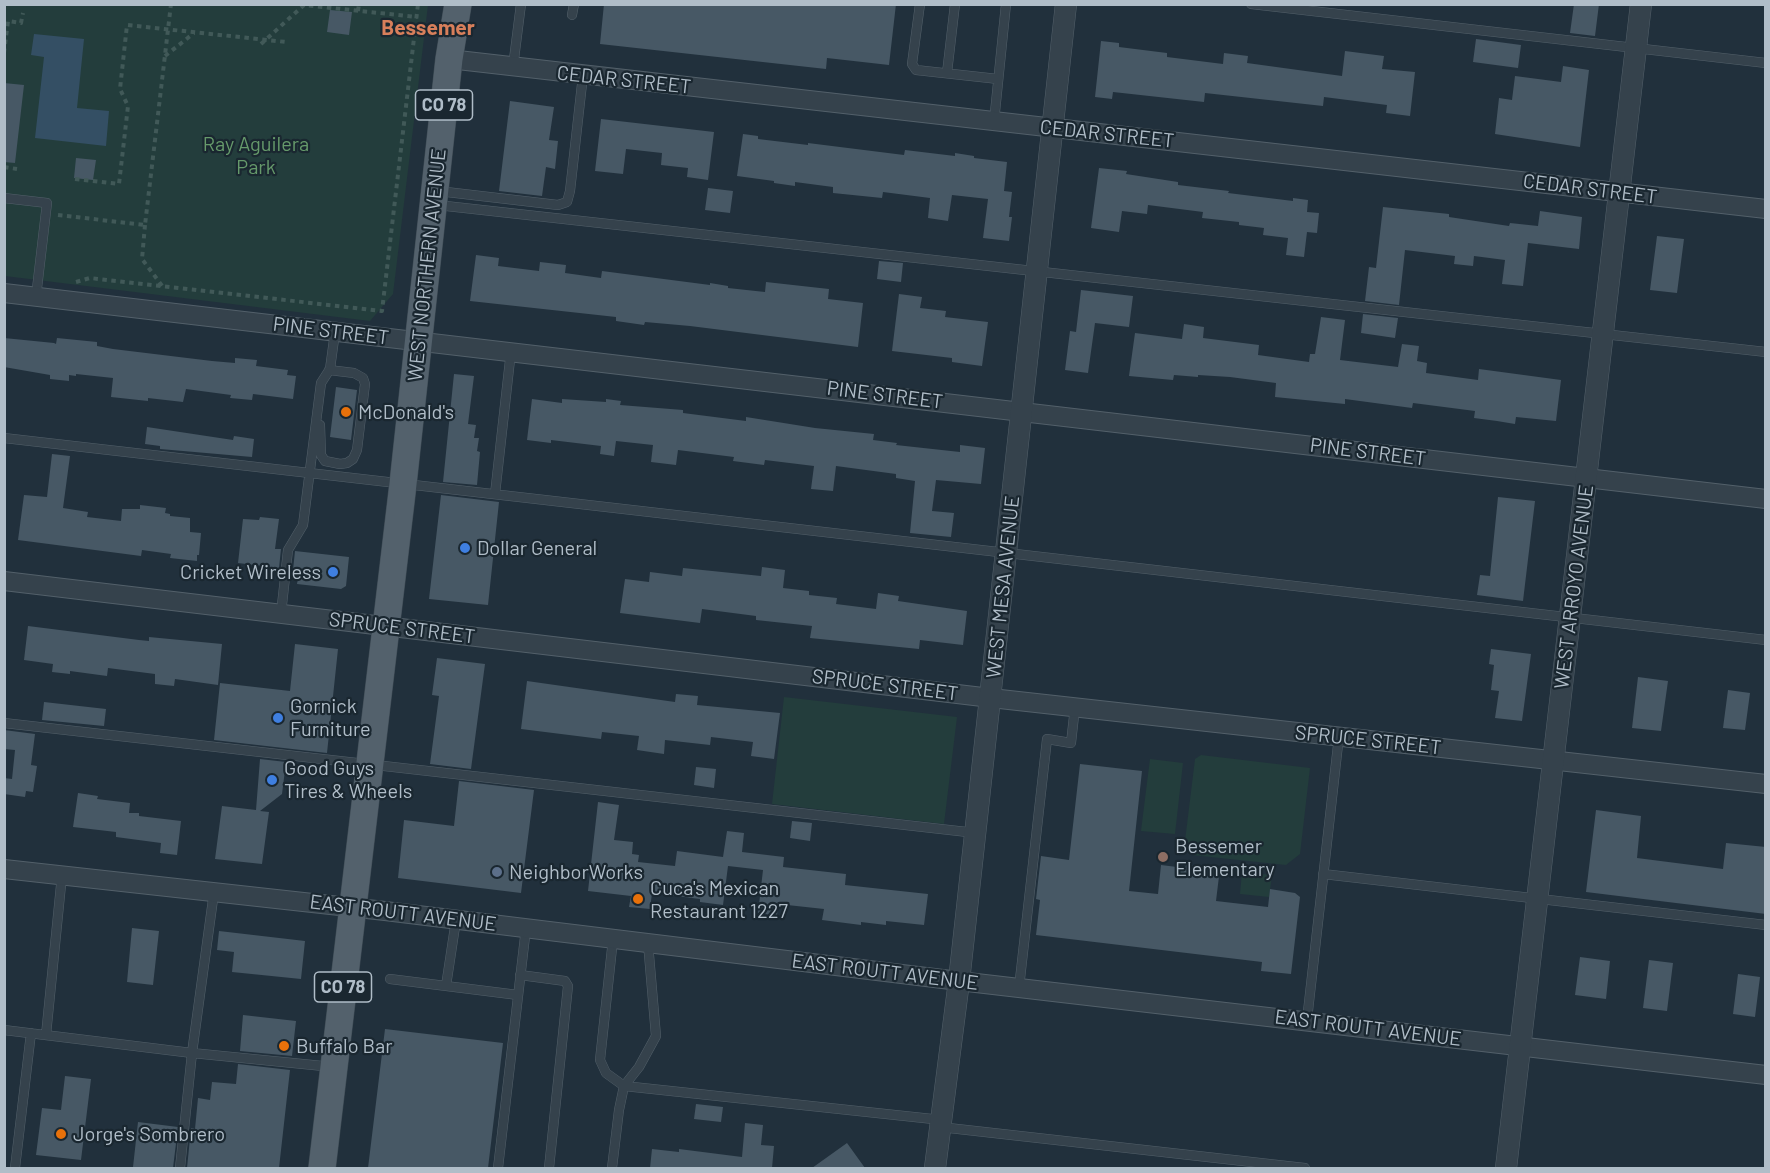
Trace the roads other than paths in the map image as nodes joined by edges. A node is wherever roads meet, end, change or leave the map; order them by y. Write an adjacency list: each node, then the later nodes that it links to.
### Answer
1 (458, 4): 10 (main road, WEST NORTHERN AVENUE / CO 78)
2 (521, 4): 12 (lane)
3 (920, 4): 13 (lane)
4 (955, 4): 13 (lane)
5 (1006, 4): 15 (lane)
6 (1066, 4): 17 (street, WEST MESA AVENUE)
7 (1251, 4): 9 (lane)
8 (1641, 4): 9 (street, WEST ARROYO AVENUE)
9 (1636, 48): 11 (lane); 18 (street, WEST ARROYO AVENUE)
10 (449, 59): 12 (street, CEDAR STREET); 20 (main road, WEST NORTHERN AVENUE / CO 78)
11 (1766, 63)
12 (513, 67): 14 (street, CEDAR STREET)
13 (947, 73): 15 (lane)
14 (583, 75): 16 (street, CEDAR STREET); 20 (lane)
15 (998, 79): 16 (lane)
16 (994, 122): 17 (street, CEDAR STREET)
17 (1053, 128): 18 (street, CEDAR STREET); 22 (street, WEST MESA AVENUE)
18 (1619, 193): 21 (street, CEDAR STREET); 26 (street, WEST ARROYO AVENUE)
19 (4, 198): 23 (lane)
20 (435, 198): 22 (lane); 27 (main road, WEST NORTHERN AVENUE / CO 78)
21 (1766, 210)
22 (1038, 271): 26 (lane); 32 (street, WEST MESA AVENUE)
23 (37, 289): 24 (street, PINE STREET); 25 (street, PINE STREET)
24 (4, 293)
25 (335, 332): 27 (street, PINE STREET); 30 (lane)
26 (1603, 333): 29 (lane); 35 (street, WEST ARROYO AVENUE)
27 (419, 342): 28 (street, PINE STREET); 36 (main road, WEST NORTHERN AVENUE / CO 78)
28 (511, 351): 32 (street, PINE STREET); 37 (lane)
29 (1766, 352)
30 (329, 370): 31 (lane); 31 (lane)
31 (318, 408): 34 (lane)
32 (1023, 411): 35 (street, PINE STREET); 39 (street, WEST MESA AVENUE)
33 (4, 438): 34 (lane)
34 (311, 473): 36 (lane); 41 (lane)
35 (1586, 478): 38 (street, PINE STREET); 42 (street, WEST ARROYO AVENUE)
36 (403, 484): 37 (lane); 43 (main road, WEST NORTHERN AVENUE / CO 78)
37 (495, 494): 39 (lane)
38 (1766, 499)
39 (1007, 554): 42 (lane); 45 (street, WEST MESA AVENUE)
40 (4, 581): 41 (street, SPRUCE STREET)
41 (281, 614): 43 (street, SPRUCE STREET)
42 (1570, 617): 44 (lane); 49 (street, WEST ARROYO AVENUE)
43 (386, 627): 45 (street, SPRUCE STREET); 50 (main road, WEST NORTHERN AVENUE / CO 78)
44 (1766, 640)
45 (991, 698): 46 (street, SPRUCE STREET); 52 (street, WEST MESA AVENUE)
46 (1075, 707): 48 (street, SPRUCE STREET); 68 (lane)
47 (4, 723): 50 (lane)
48 (1339, 736): 49 (street, SPRUCE STREET); 54 (lane)
49 (1554, 760): 51 (street, SPRUCE STREET); 57 (street, WEST ARROYO AVENUE)
50 (370, 764): 52 (lane); 58 (main road, WEST NORTHERN AVENUE / CO 78)
51 (1766, 784)
52 (976, 833): 66 (street, WEST MESA AVENUE)
53 (4, 869): 55 (street, EAST ROUTT AVENUE)
54 (1323, 874): 57 (lane); 70 (lane)
55 (62, 876): 56 (street, EAST ROUTT AVENUE); 73 (lane)
56 (214, 892): 58 (street, EAST ROUTT AVENUE); 75 (lane)
57 (1538, 899): 60 (lane); 74 (street, WEST ARROYO AVENUE)
58 (353, 907): 59 (street, EAST ROUTT AVENUE); 76 (main road, WEST NORTHERN AVENUE / CO 78)
59 (456, 920): 61 (street, EAST ROUTT AVENUE); 67 (lane)
60 (1766, 925)
61 (526, 928): 62 (street, EAST ROUTT AVENUE); 64 (lane)
62 (613, 939): 63 (street, EAST ROUTT AVENUE); 78 (lane)
63 (648, 943): 66 (street, EAST ROUTT AVENUE); 78 (lane)
64 (520, 975): 69 (lane); 84 (lane)
65 (390, 979): 67 (lane)
66 (959, 981): 68 (street, EAST ROUTT AVENUE); 79 (street, WEST MESA AVENUE)
67 (446, 986): 69 (lane)
68 (1019, 988): 70 (street, EAST ROUTT AVENUE)
69 (518, 995): 83 (lane)
70 (1307, 1020): 74 (street, EAST ROUTT AVENUE)
71 (4, 1030): 72 (lane)
72 (31, 1033): 73 (lane); 80 (lane)
73 (46, 1035): 75 (lane)
74 (1521, 1045): 77 (street, EAST ROUTT AVENUE); 88 (street, WEST ARROYO AVENUE)
75 (192, 1053): 76 (lane); 81 (lane)
76 (334, 1067): 82 (main road, WEST NORTHERN AVENUE / CO 78)
77 (1766, 1075)
78 (624, 1086): 79 (lane); 85 (lane)
79 (941, 1124): 86 (street, WEST MESA AVENUE); 87 (lane)
80 (15, 1168)
81 (180, 1168)
82 (322, 1168)
83 (498, 1168)
84 (549, 1168)
85 (612, 1168)
86 (935, 1168)
87 (1305, 1168)
88 (1506, 1168)

